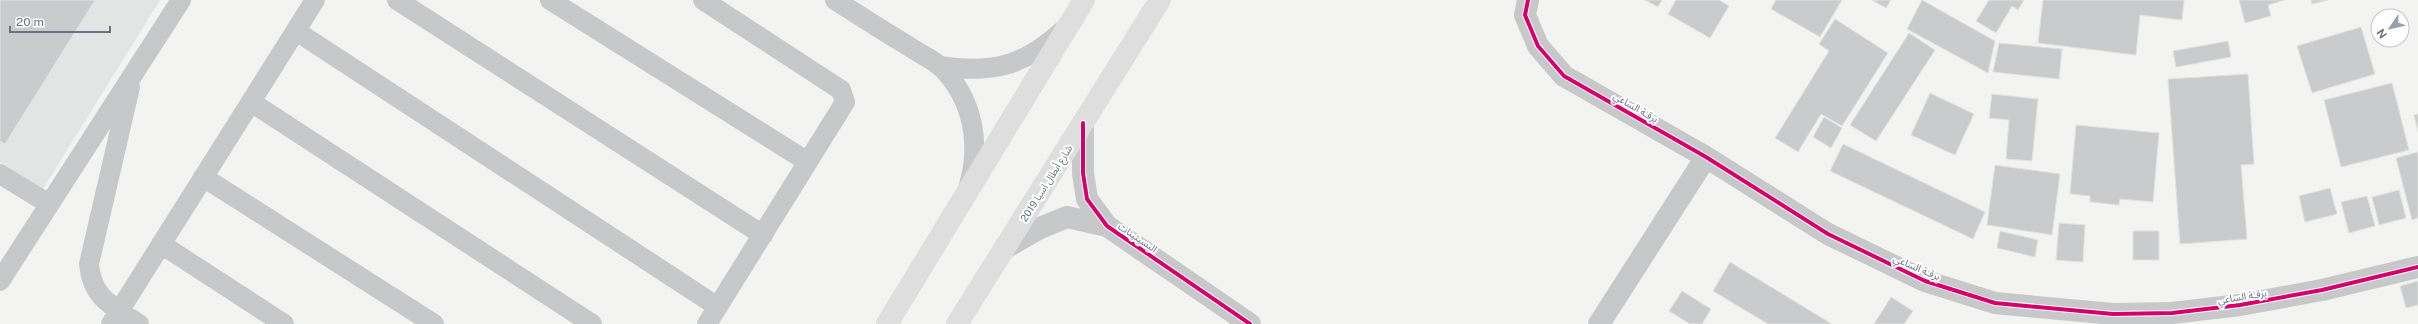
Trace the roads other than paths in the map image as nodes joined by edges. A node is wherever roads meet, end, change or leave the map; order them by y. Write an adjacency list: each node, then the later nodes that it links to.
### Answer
1 (182, 0): 13 (lane)
2 (315, 0): 11 (lane)
3 (397, 0): 23 (lane)
4 (550, 0): 17 (lane)
5 (703, 0): 17 (lane)
6 (835, 0): 12 (lane)
7 (1084, 0): 10 (main road)
8 (1160, 0): 15 (main road, شارع أبطال اسيا 2019)
9 (1528, 0): 16 (street, برقـة الساعي)
10 (1066, 28): 12 (lane); 20 (main road)
11 (296, 31): 14 (lane); 28 (lane)
12 (940, 66): 20 (lane)
13 (133, 74): 21 (lane); 29 (lane)
14 (251, 102): 19 (lane); 33 (lane)
15 (1083, 123): 22 (street, البسيتينات); 25 (main road, شارع أبطال اسيا 2019)
16 (1706, 157): 26 (street, برقـة الساعي); 38 (street)
17 (808, 162): 23 (lane)
18 (0, 174): 21 (lane)
19 (203, 177): 24 (lane); 32 (lane)
20 (967, 191): 35 (main road)
21 (49, 204): 27 (lane)
22 (1107, 226): 25 (street, البسيتينات); 37 (street, البسيتينات)
23 (763, 235): 28 (lane)
24 (161, 244): 29 (lane); 31 (lane)
25 (1007, 247): 36 (main road, شارع أبطال اسيا 2019)
26 (2418, 268)
27 (0, 281)
28 (718, 307): 34 (lane)
29 (115, 317): 30 (lane)
30 (139, 324)
31 (284, 324)
32 (434, 324)
33 (592, 324)
34 (707, 324)
35 (887, 324)
36 (957, 324)
37 (1250, 324)
38 (1599, 324)

